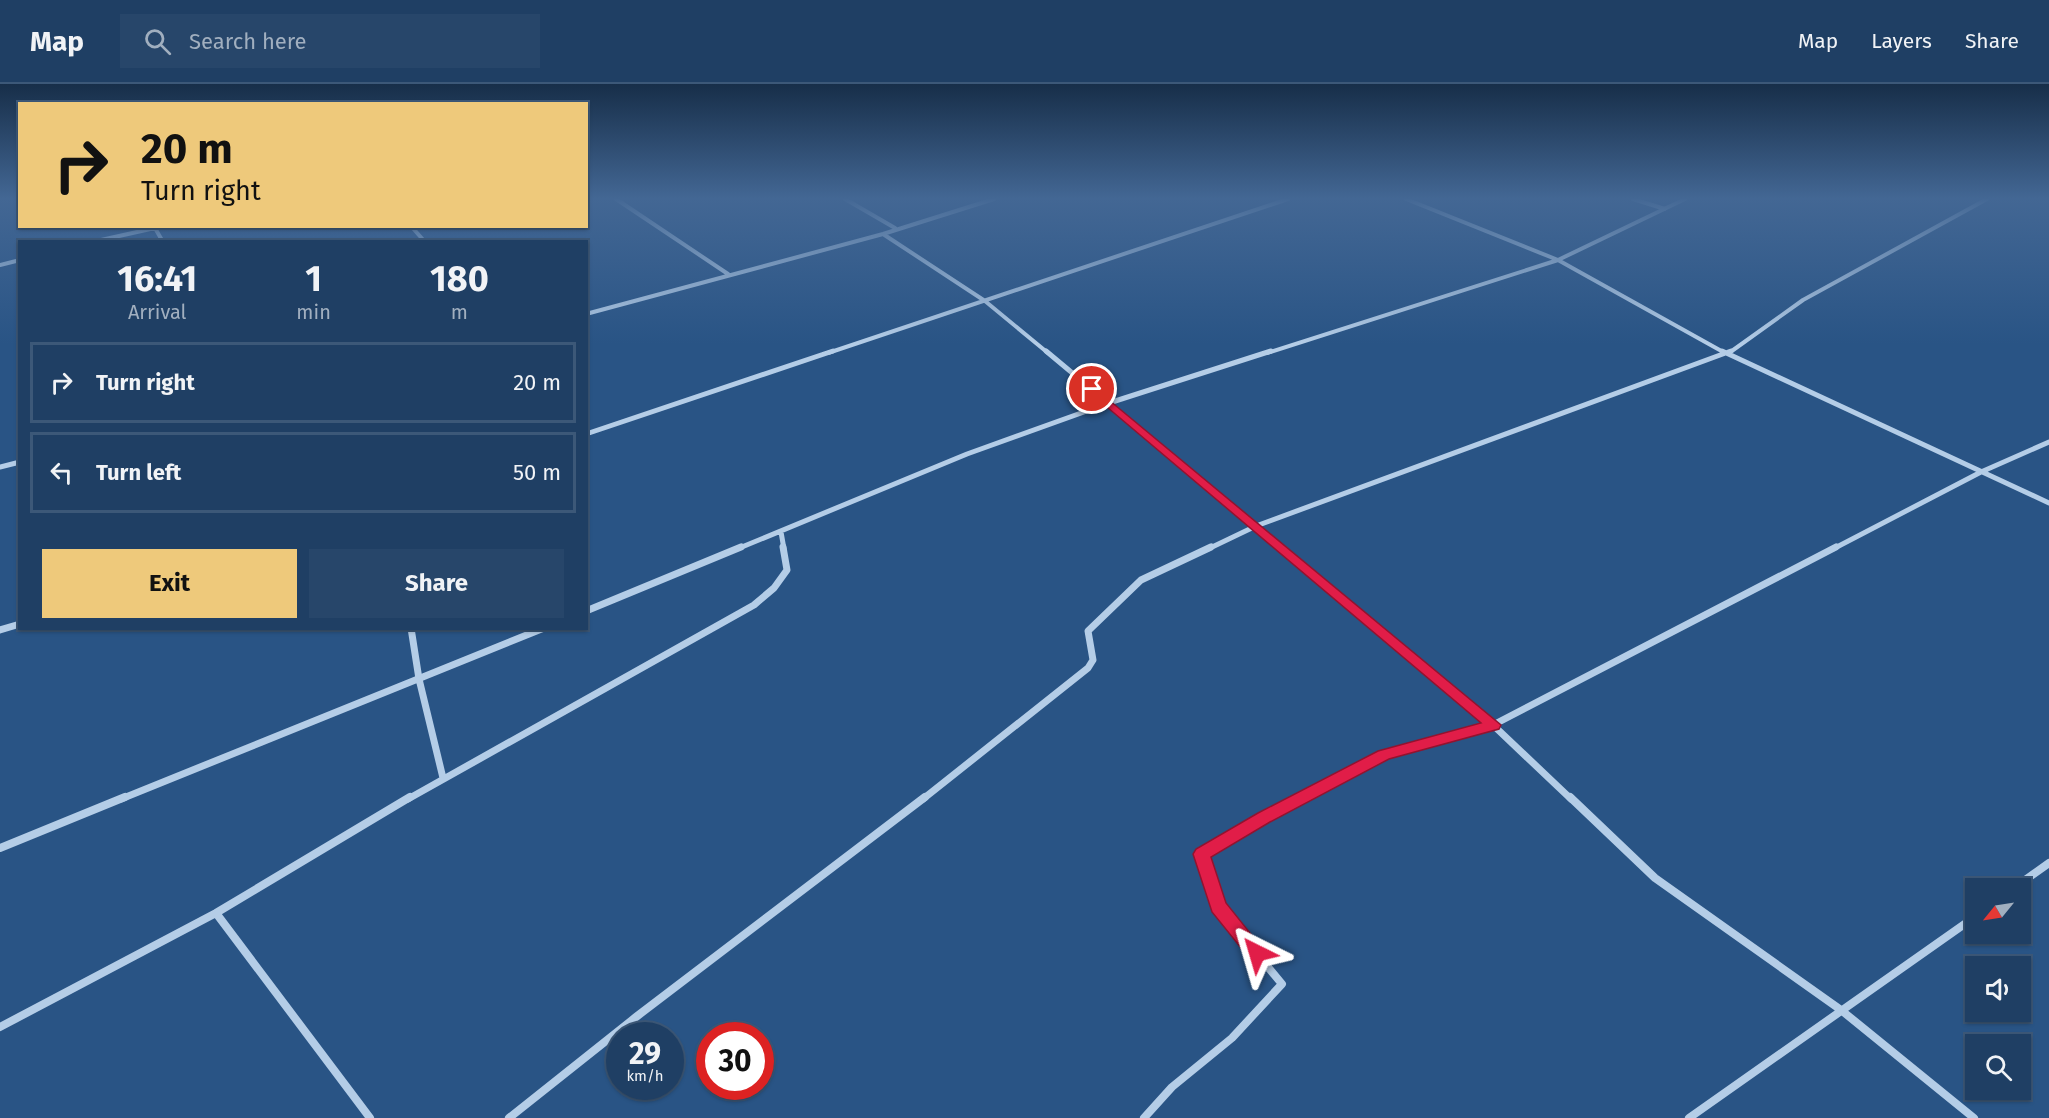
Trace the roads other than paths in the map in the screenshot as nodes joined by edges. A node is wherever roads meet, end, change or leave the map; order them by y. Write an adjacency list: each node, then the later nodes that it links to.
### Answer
1 (688, 247): 11 (street)
2 (832, 247): 11 (street)
3 (903, 247): 12 (street)
4 (1145, 247): 12 (street)
5 (1526, 247): 9 (street)
6 (1585, 247): 9 (street)
7 (1899, 247): 14 (street)
8 (18, 260): 10 (street)
9 (1558, 260): 14 (street); 15 (street)
10 (0, 265)
11 (728, 274): 13 (street)
12 (985, 301): 15 (street); 16 (street)
13 (588, 313)
14 (1727, 354): 20 (street); 22 (street)
15 (1109, 403): 22 (street); 23 (street)
16 (588, 433)
17 (2049, 442): 20 (street)
18 (18, 462): 19 (street)
19 (0, 467)
20 (1981, 472): 21 (street); 30 (street)
21 (2049, 503)
22 (1256, 526): 30 (street); 40 (street)
23 (781, 532): 24 (street); 31 (street)
24 (588, 610)
25 (18, 625): 26 (street)
26 (0, 630)
27 (411, 630): 29 (street)
28 (539, 630): 29 (street)
29 (419, 679): 31 (street); 32 (street)
30 (1493, 725): 37 (street); 41 (street)
31 (443, 778): 35 (street)
32 (0, 848)
33 (2049, 863): 34 (street)
34 (2028, 878)
35 (216, 913): 38 (street); 39 (street)
36 (1965, 924): 37 (street)
37 (1841, 1011): 42 (street); 43 (street)
38 (0, 1027)
39 (370, 1118)
40 (509, 1118)
41 (1144, 1118)
42 (1689, 1118)
43 (1974, 1118)

